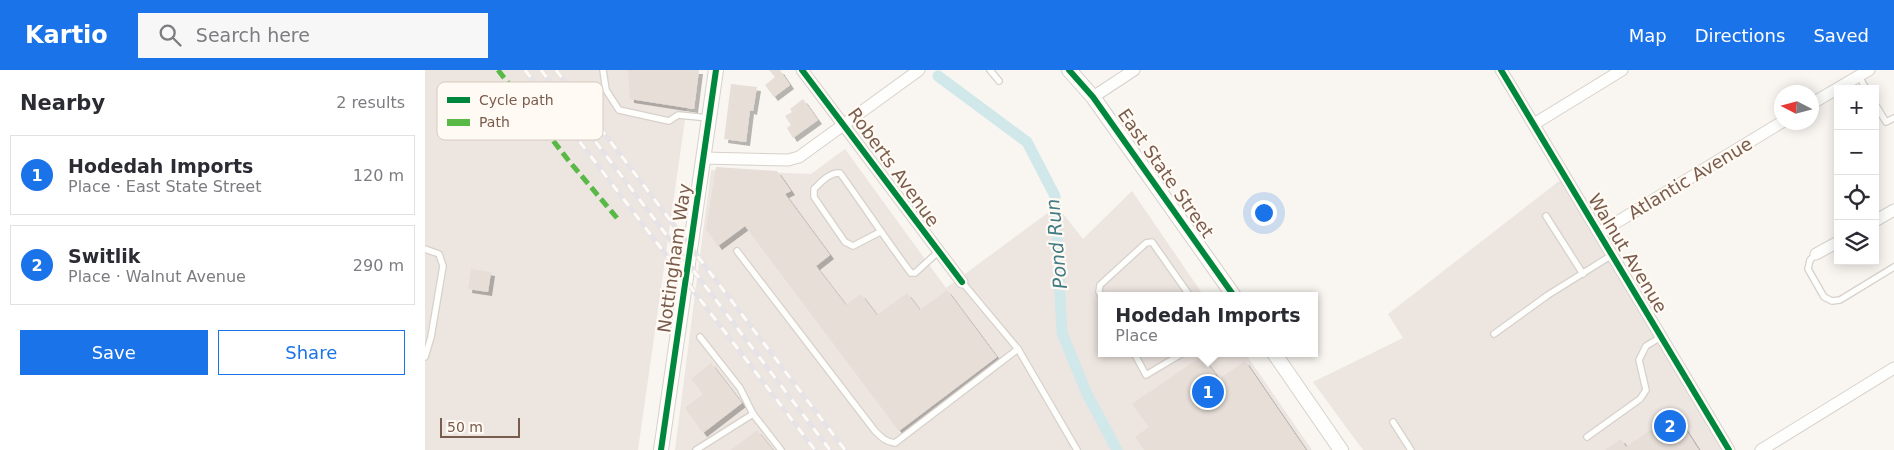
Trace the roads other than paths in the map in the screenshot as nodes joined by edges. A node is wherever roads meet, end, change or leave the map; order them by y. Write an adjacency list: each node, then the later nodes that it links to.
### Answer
1 (603, 70): 15 (lane)
2 (716, 70): 15 (street, Nottingham Way)
3 (802, 70): 18 (street, Roberts Avenue)
4 (919, 70): 18 (street)
5 (990, 70): 11 (lane)
6 (1069, 70): 12 (street, East State Street)
7 (1135, 70): 12 (street)
8 (1501, 70): 17 (street, Walnut Avenue)
9 (1622, 70): 17 (street)
10 (1864, 73): 13 (street)
11 (999, 81)
12 (1093, 97): 37 (street, East State Street)
13 (1819, 99)
14 (1879, 111): 16 (lane)
15 (709, 118): 20 (street, Nottingham Way)
16 (1894, 118)
17 (1534, 124): 25 (street, Walnut Avenue)
18 (844, 125): 20 (street); 29 (street, Roberts Avenue)
19 (1774, 127): 25 (street, Atlantic Avenue)
20 (703, 158): 50 (street, Nottingham Way)
21 (1894, 210): 23 (street)
22 (1546, 216): 33 (lane)
23 (1877, 220)
24 (879, 230): 24 (lane); 29 (lane)
25 (1599, 233): 31 (street, Walnut Avenue)
26 (1834, 244): 30 (street)
27 (425, 249): 42 (lane)
28 (737, 251): 41 (lane)
29 (938, 252): 34 (street, Roberts Avenue)
30 (1816, 254): 32 (lane)
31 (1612, 255): 33 (lane); 40 (street, Walnut Avenue)
32 (1894, 267)
33 (1583, 274): 38 (lane)
34 (962, 282): 41 (lane)
35 (1100, 292): 36 (lane)
36 (1187, 292)
37 (1231, 292)
38 (1494, 334)
39 (700, 337): 47 (lane)
40 (1661, 337): 49 (lane); 56 (street, Walnut Avenue)
41 (1018, 349): 53 (lane)
42 (425, 357)
43 (1136, 357): 44 (lane)
44 (1176, 357)
45 (1277, 357): 54 (street)
46 (1894, 368): 57 (street)
47 (753, 414): 51 (lane); 52 (lane)
48 (1393, 422): 55 (lane)
49 (1587, 438)
50 (661, 450)
51 (696, 450)
52 (781, 450)
53 (1077, 450)
54 (1341, 450)
55 (1411, 450)
56 (1729, 450)
57 (1761, 450)

